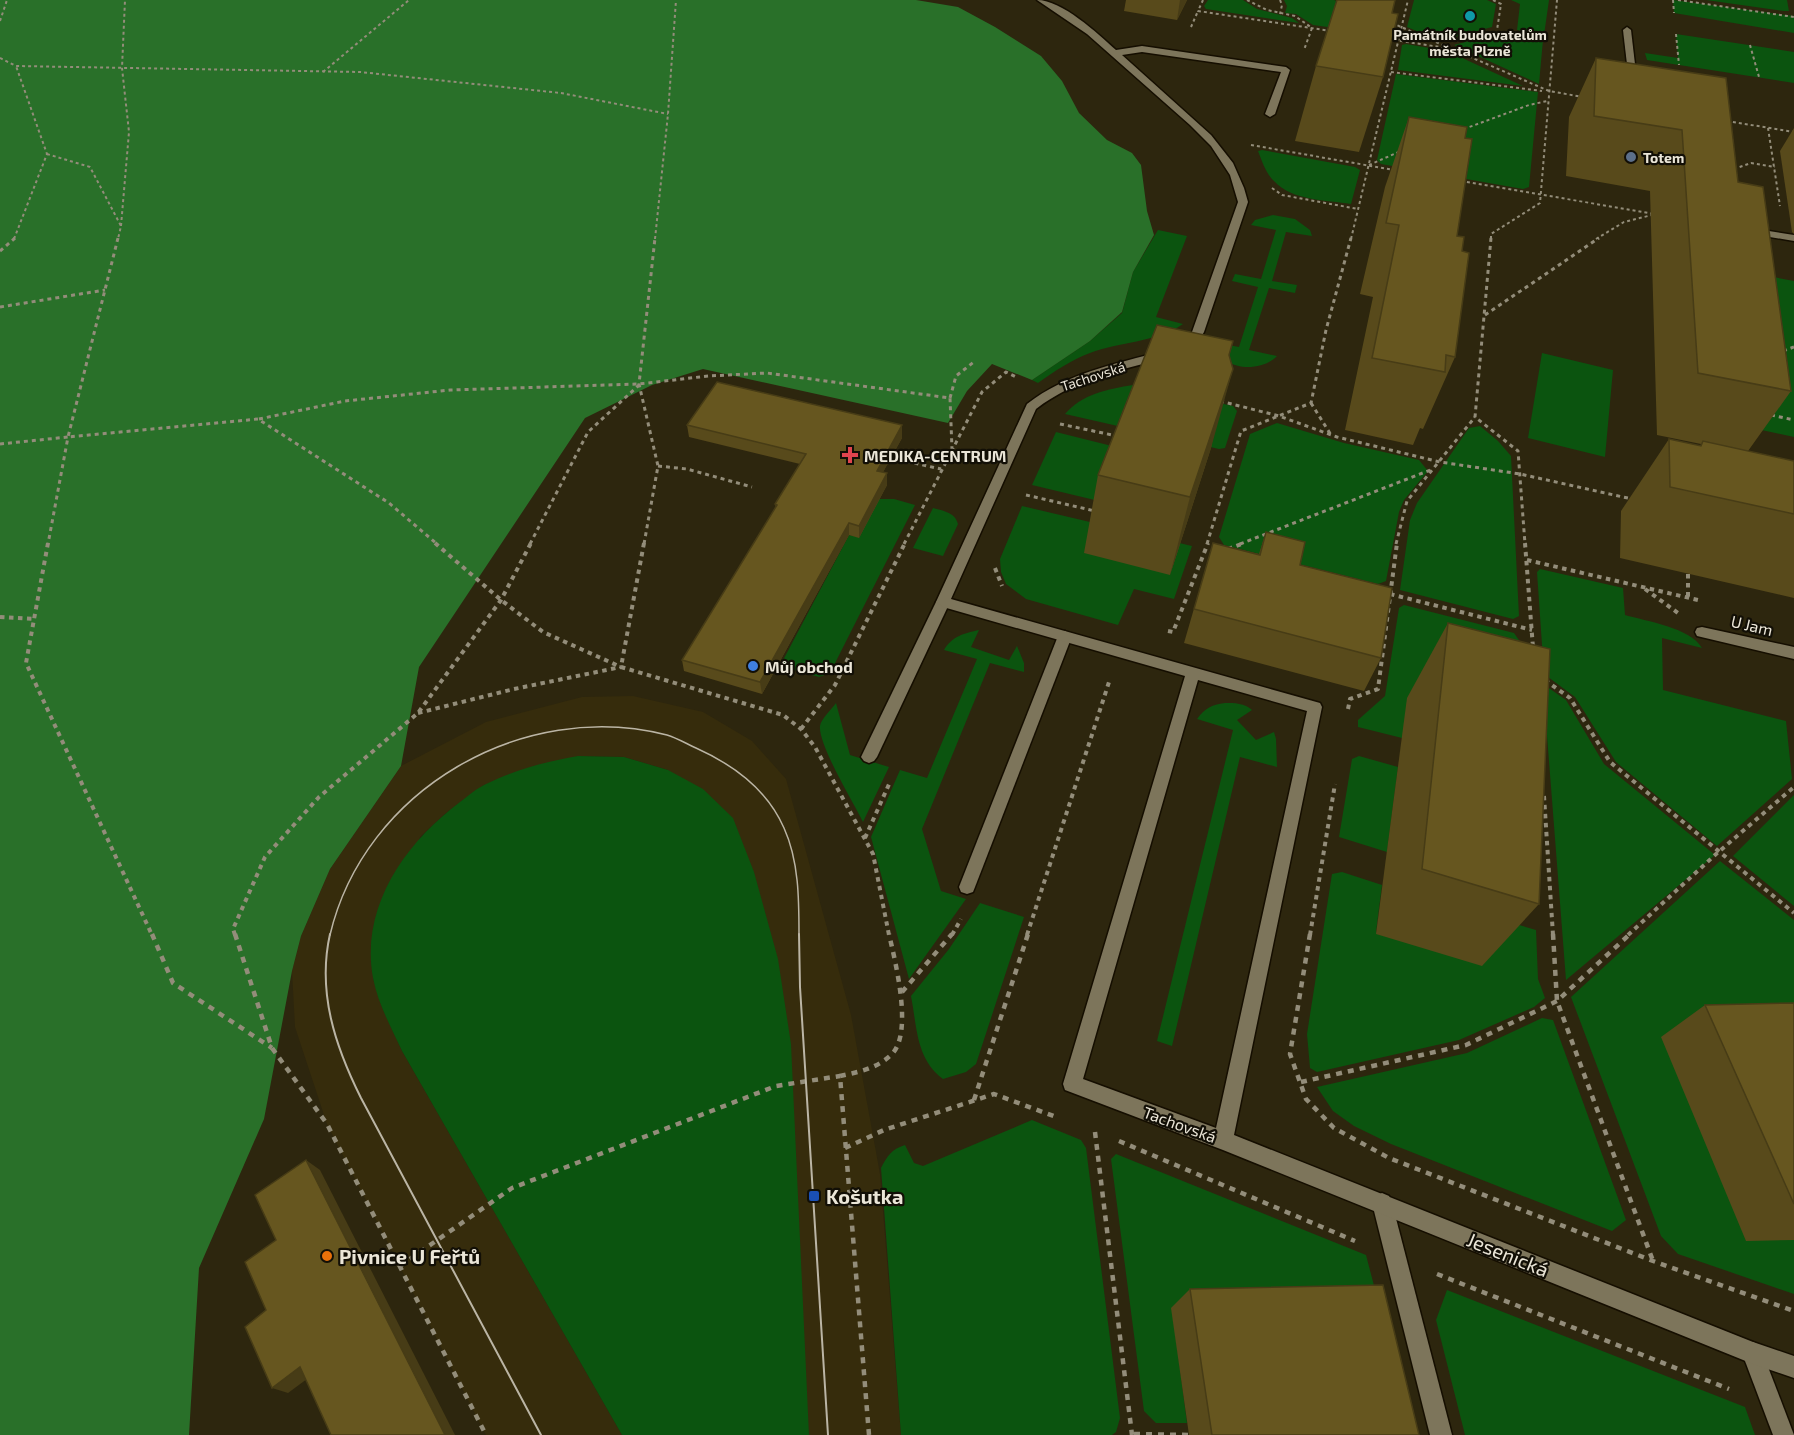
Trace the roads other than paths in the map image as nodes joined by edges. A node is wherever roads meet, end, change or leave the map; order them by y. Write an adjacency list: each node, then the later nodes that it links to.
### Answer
1 (1041, 0): 3 (street, Tachovská)
2 (1627, 30): 4 (street)
3 (1114, 53): 5 (street); 8 (street, Tachovská)
4 (1632, 73)
5 (1270, 114)
6 (1742, 230): 7 (street)
7 (1789, 237)
8 (943, 602): 10 (street, Tachovská); 13 (street)
9 (1702, 632): 11 (street, U Jam)
10 (1065, 636): 12 (street, Tachovská); 14 (street)
11 (1794, 653)
12 (1193, 672): 15 (street, Tachovská); 15 (street, Tachovská)
13 (869, 756)
14 (967, 887)
15 (1223, 1140): 16 (street, Jesenická)
16 (1382, 1203): 17 (street, Jesenická); 19 (street)
17 (1753, 1353): 18 (street, Jesenická); 20 (street)
18 (1794, 1367)
19 (1441, 1435)
20 (1784, 1435)

